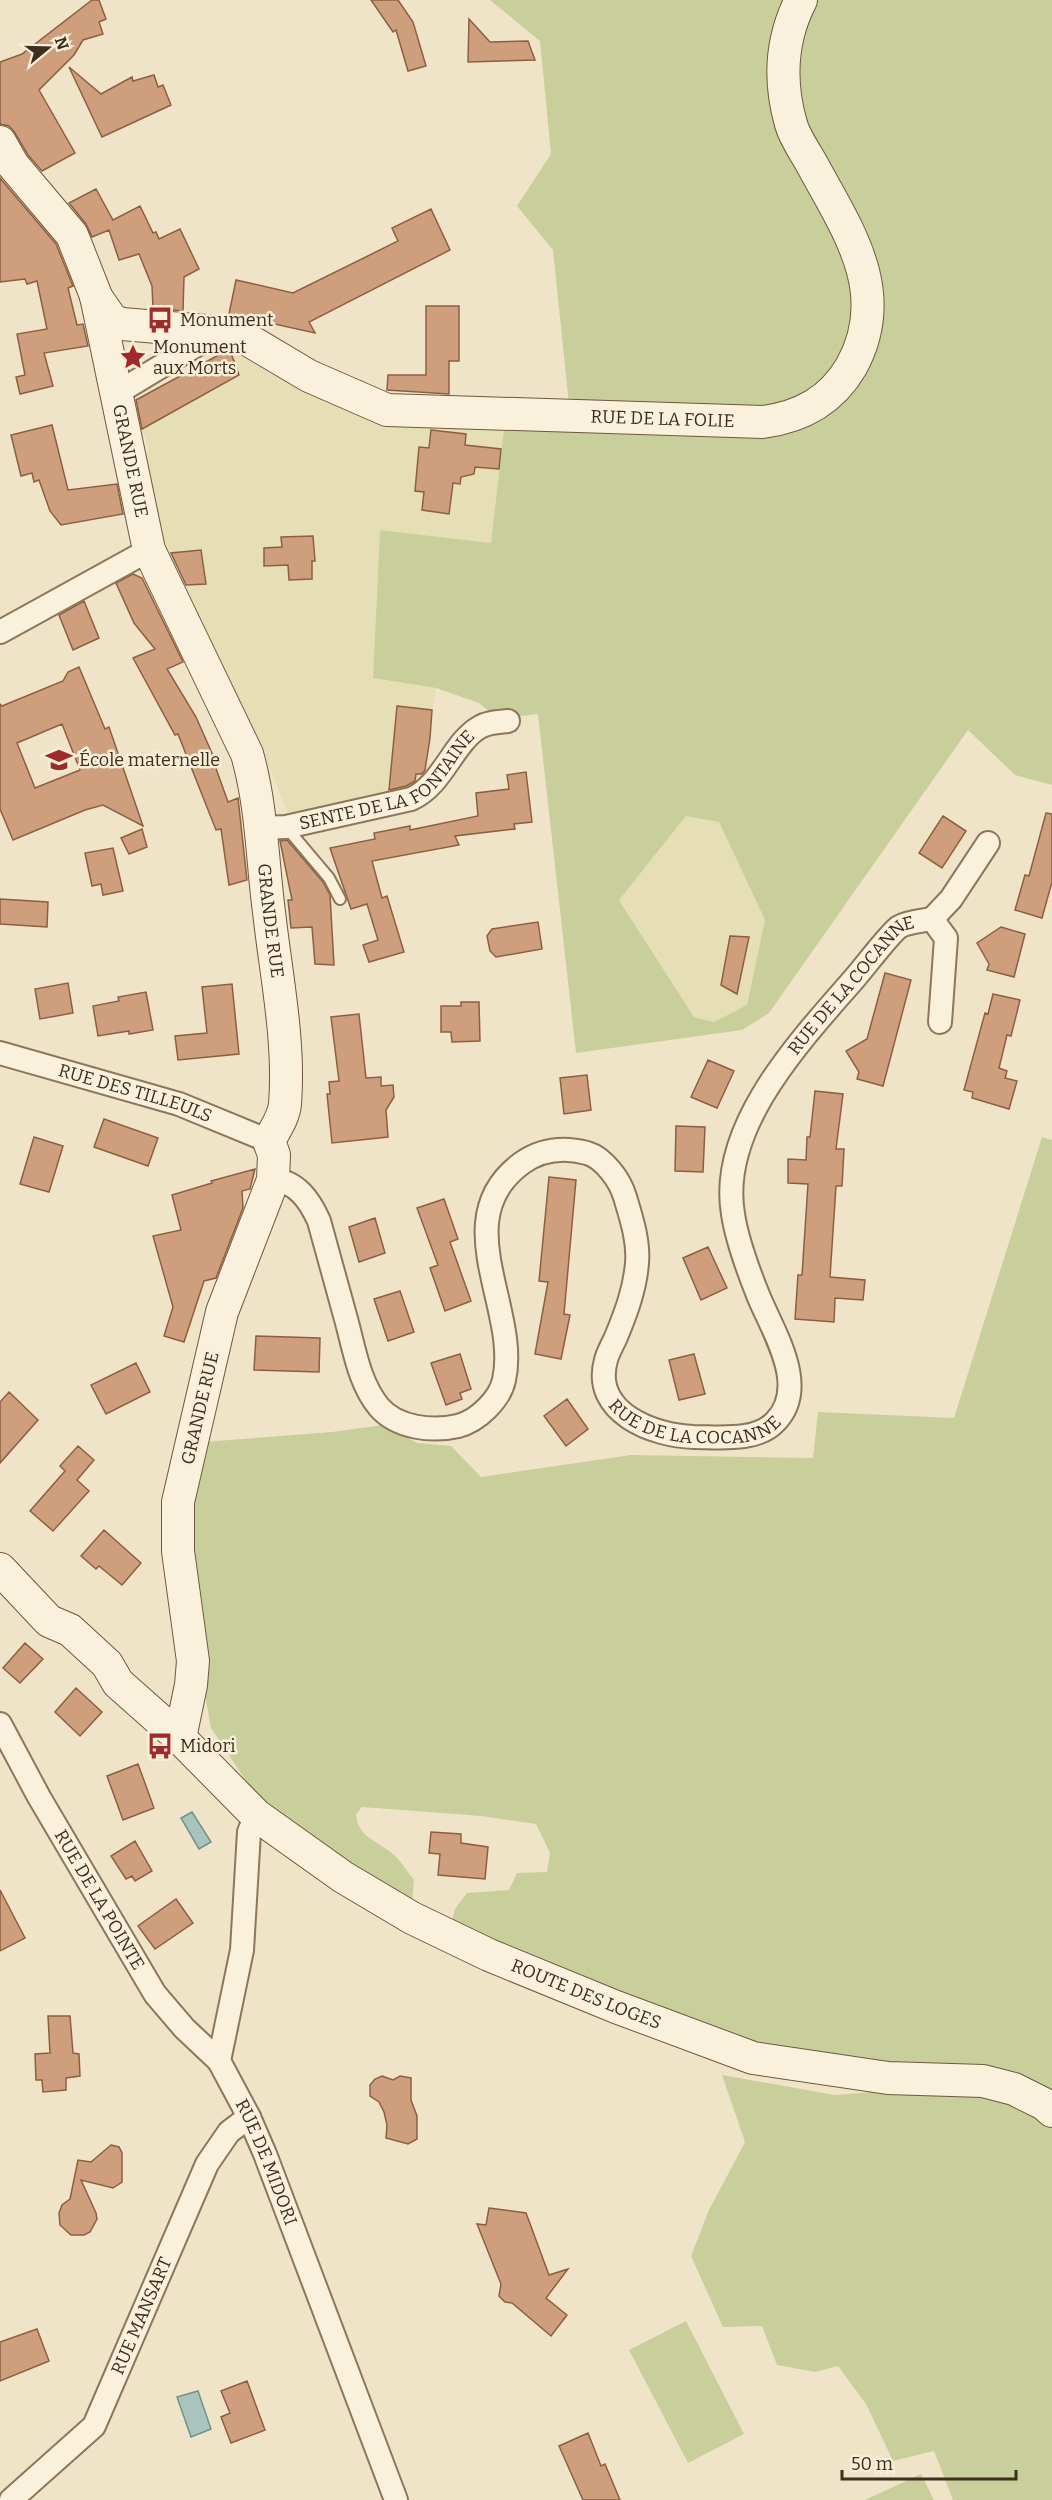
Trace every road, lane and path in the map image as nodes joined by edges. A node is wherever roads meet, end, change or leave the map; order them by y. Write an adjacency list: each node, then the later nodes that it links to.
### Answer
1 (801, 0): 4 (street, RUE DE LA FOLIE)
2 (0, 142): 3 (street, GRANDE RUE)
3 (96, 296): 4 (street, RUE DE LA FOLIE); 5 (street, GRANDE RUE)
4 (218, 332): 5 (street)
5 (117, 393): 6 (street, GRANDE RUE)
6 (149, 550): 7 (street); 9 (street, GRANDE RUE)
7 (0, 632)
8 (508, 721): 9 (street, SENTE DE LA FONTAINE)
9 (273, 827): 11 (lane); 15 (street, GRANDE RUE)
10 (988, 843): 12 (street)
11 (340, 899)
12 (932, 919): 13 (street); 16 (street, RUE DE LA COCANNE)
13 (940, 1022)
14 (0, 1053): 15 (street, RUE DES TILLEULS)
15 (269, 1141): 16 (street, GRANDE RUE)
16 (273, 1179): 19 (street, GRANDE RUE)
17 (0, 1569): 19 (street, ROUTE DES LOGES)
18 (0, 1724): 21 (street, RUE DE LA POINTE)
19 (180, 1738): 20 (street, ROUTE DES LOGES)
20 (256, 1815): 21 (street); 22 (street, ROUTE DES LOGES)
21 (219, 2061): 23 (street, RUE DE MIDORI)
22 (1052, 2111)
23 (249, 2117): 24 (street, RUE MANSART); 25 (street, RUE DE MIDORI)
24 (11, 2500)
25 (396, 2500)

